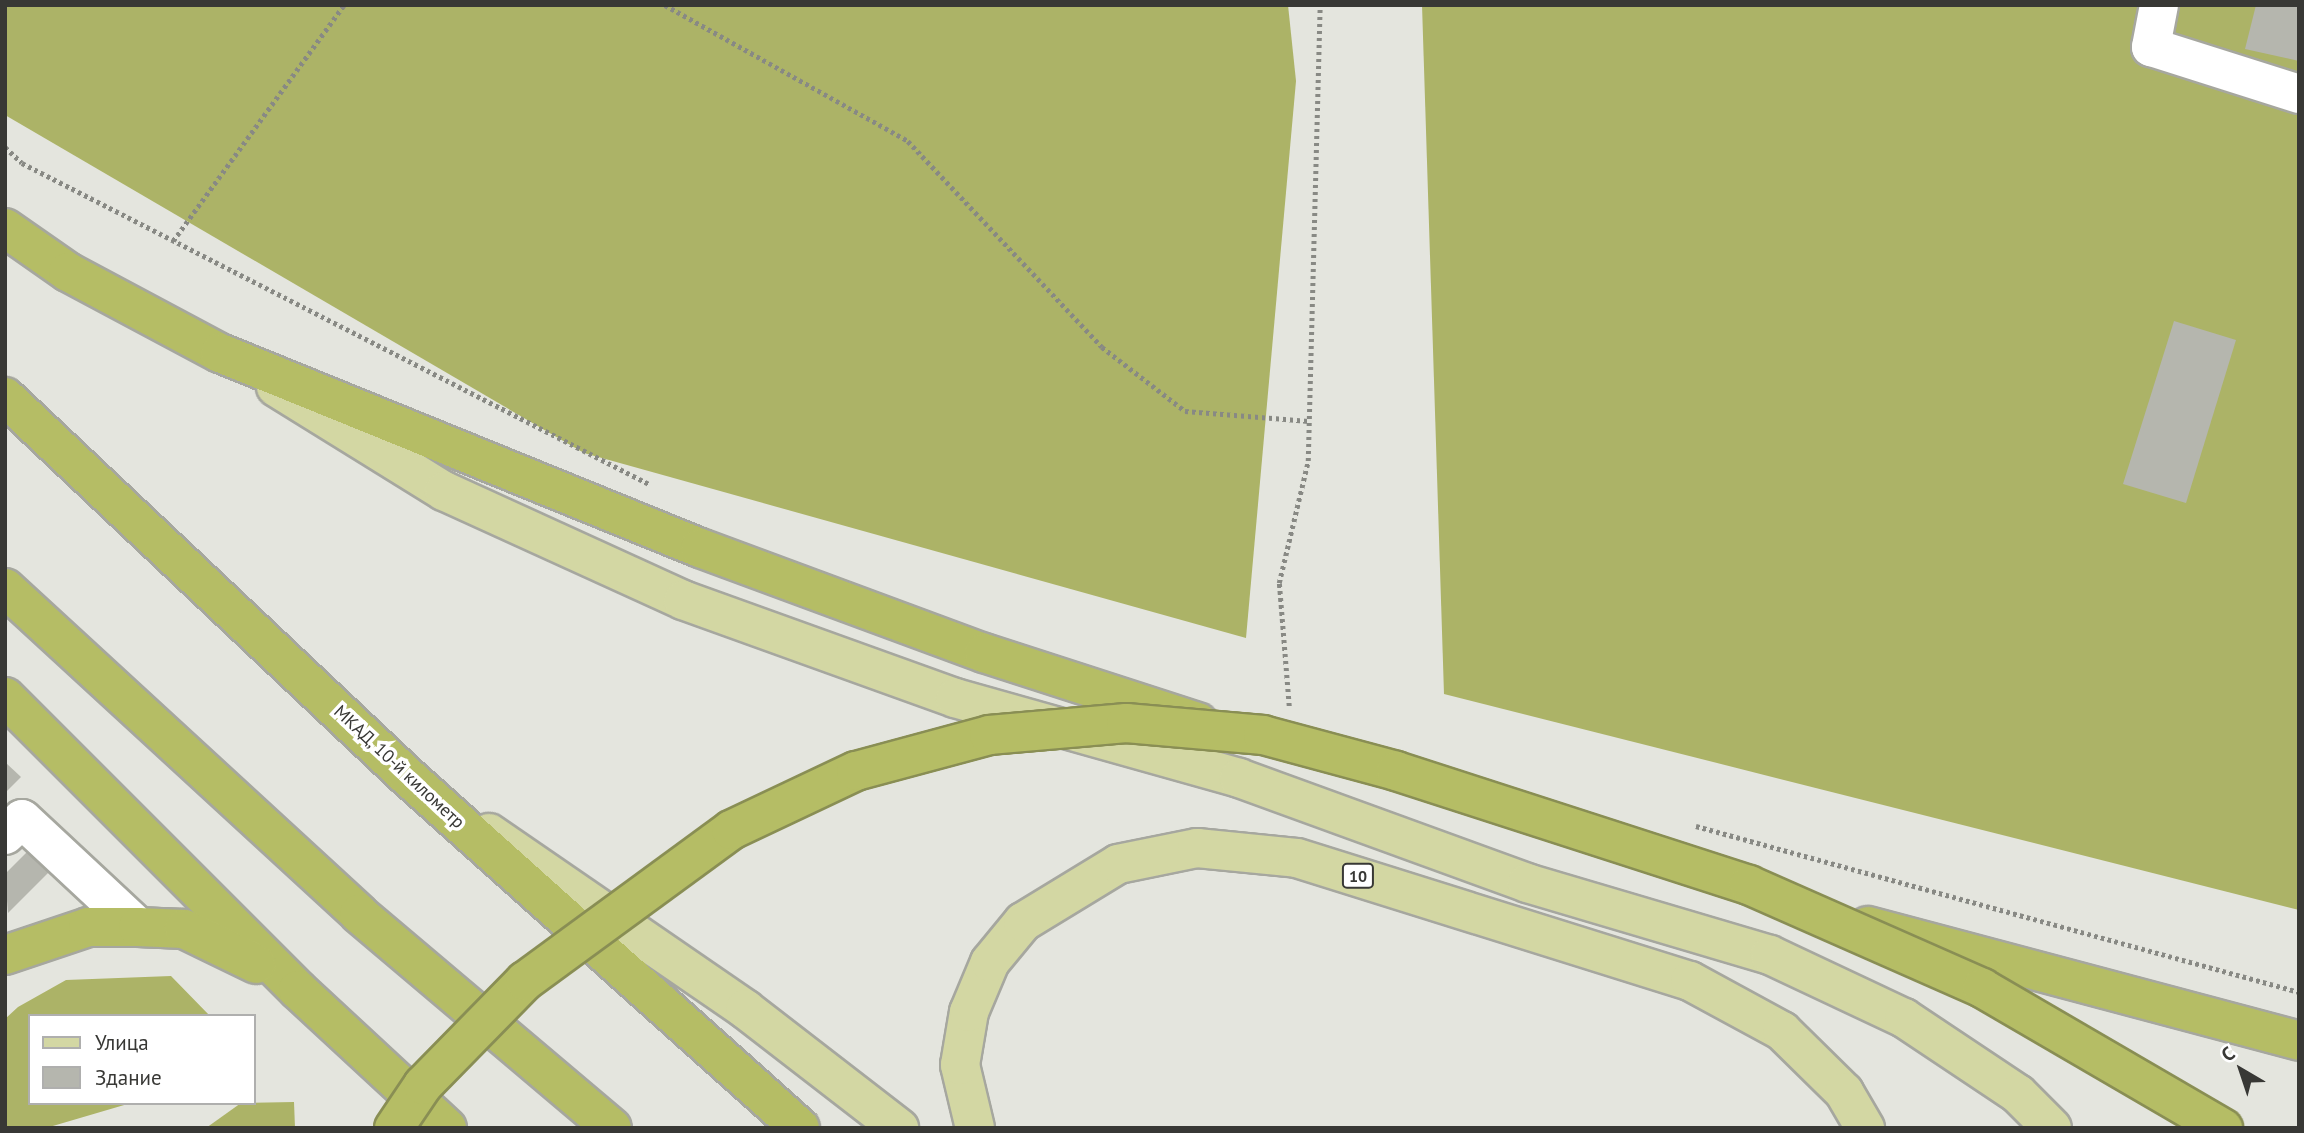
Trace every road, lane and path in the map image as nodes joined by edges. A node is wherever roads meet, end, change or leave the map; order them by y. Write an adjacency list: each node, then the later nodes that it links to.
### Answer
1 (344, 5): 8 (path)
2 (664, 5): 11 (path)
3 (1320, 5): 11 (path)
4 (2160, 5): 5 (lane)
5 (2299, 94)
6 (5, 147): 8 (path)
7 (5, 228): 9 (highway)
8 (173, 241): 12 (path)
9 (220, 353): 23 (highway); 31 (main road)
10 (5, 397): 16 (highway, МКАД, 10-й километр)
11 (1309, 421): 15 (path)
12 (663, 491)
13 (5, 588): 26 (highway)
14 (5, 697): 21 (highway)
15 (1277, 710)
16 (408, 777): 27 (highway, МКАД, 10-й километр); 28 (main road)
17 (1680, 821): 22 (path)
18 (5, 835): 19 (lane)
19 (138, 927): 20 (highway); 21 (highway)
20 (5, 955)
21 (298, 990): 25 (highway)
22 (2299, 992)
23 (2299, 1041)
24 (394, 1128): 32 (highway, bridge)
25 (447, 1128)
26 (612, 1128)
27 (800, 1128)
28 (899, 1128)
29 (975, 1128): 30 (main road, 10)
30 (1865, 1128)
31 (2052, 1128)
32 (2223, 1128)

